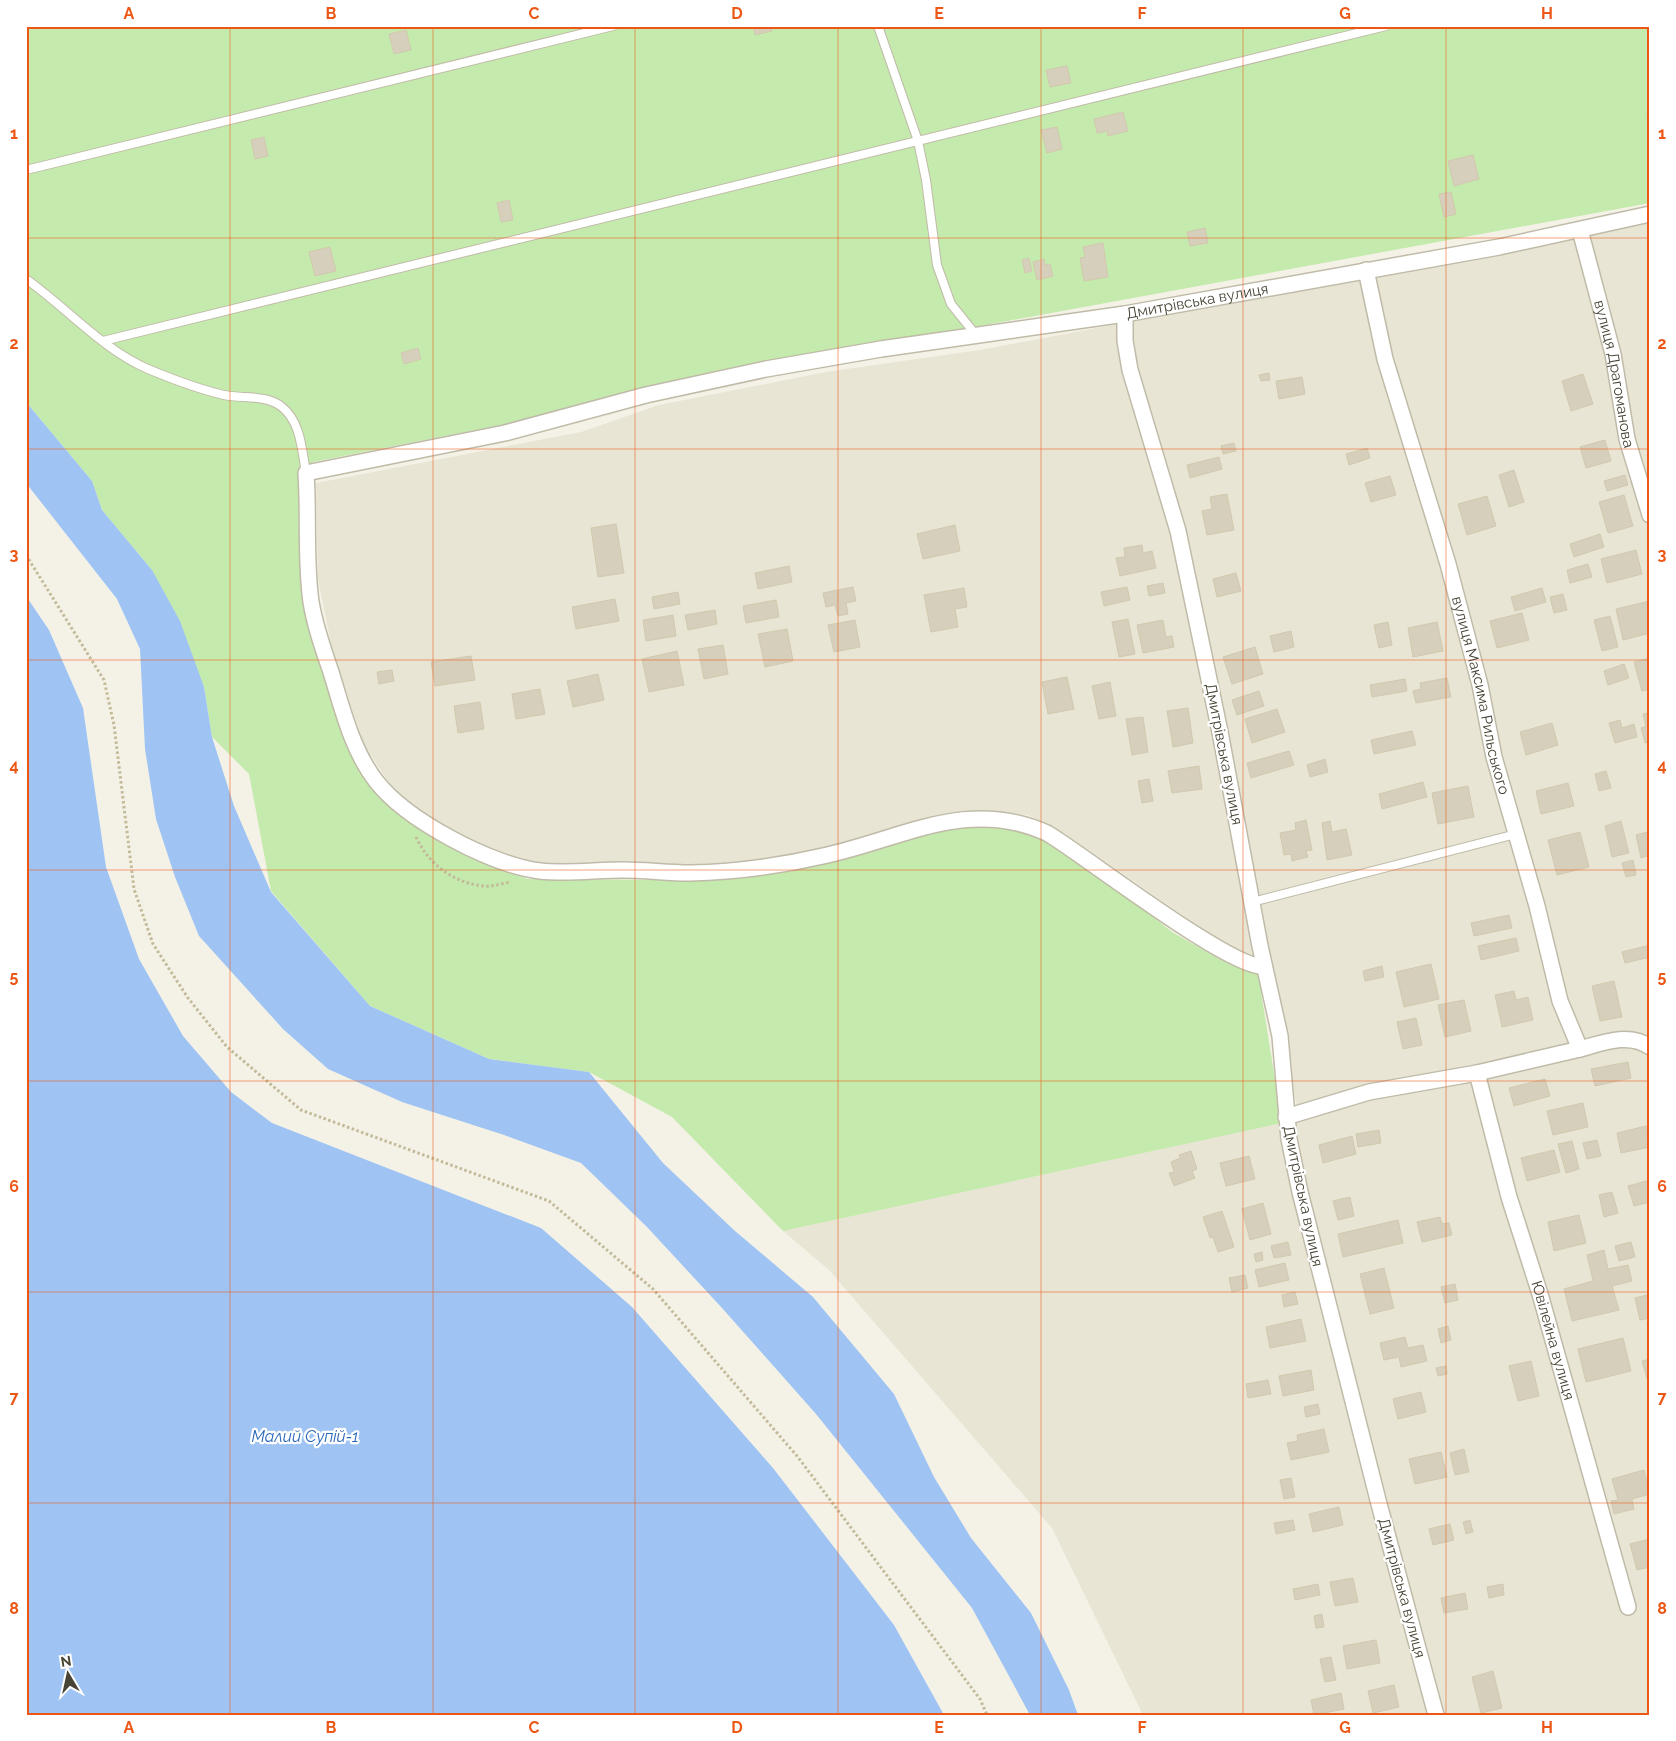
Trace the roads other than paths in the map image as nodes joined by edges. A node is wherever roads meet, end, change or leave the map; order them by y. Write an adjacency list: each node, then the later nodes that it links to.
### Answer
1 (613, 26): 5 (lane)
2 (878, 26): 4 (lane)
3 (1386, 26): 4 (lane)
4 (918, 141): 11 (lane); 12 (lane)
5 (26, 170)
6 (1650, 214): 7 (street, Дмитрівська вулиця)
7 (1580, 230): 8 (street, Дмитрівська вулиця); 14 (street, вулиця Драгоманова)
8 (1366, 270): 10 (street, Дмитрівська вулиця); 15 (street, вулиця Максима Рильського)
9 (26, 278): 12 (lane)
10 (1125, 314): 11 (street); 16 (street, Дмитрівська вулиця)
11 (977, 336): 13 (street)
12 (103, 341): 13 (lane)
13 (306, 473): 17 (street)
14 (1650, 515)
15 (1516, 834): 16 (lane); 19 (street, вулиця Максима Рильського)
16 (1252, 902): 17 (street, Дмитрівська вулиця)
17 (1264, 966): 21 (street, Дмитрівська вулиця)
18 (1650, 1047): 19 (street)
19 (1580, 1049): 20 (street)
20 (1477, 1073): 21 (street); 22 (street, Ювілейна вулиця)
21 (1286, 1117): 23 (street, Дмитрівська вулиця)
22 (1628, 1608)
23 (1436, 1715)

